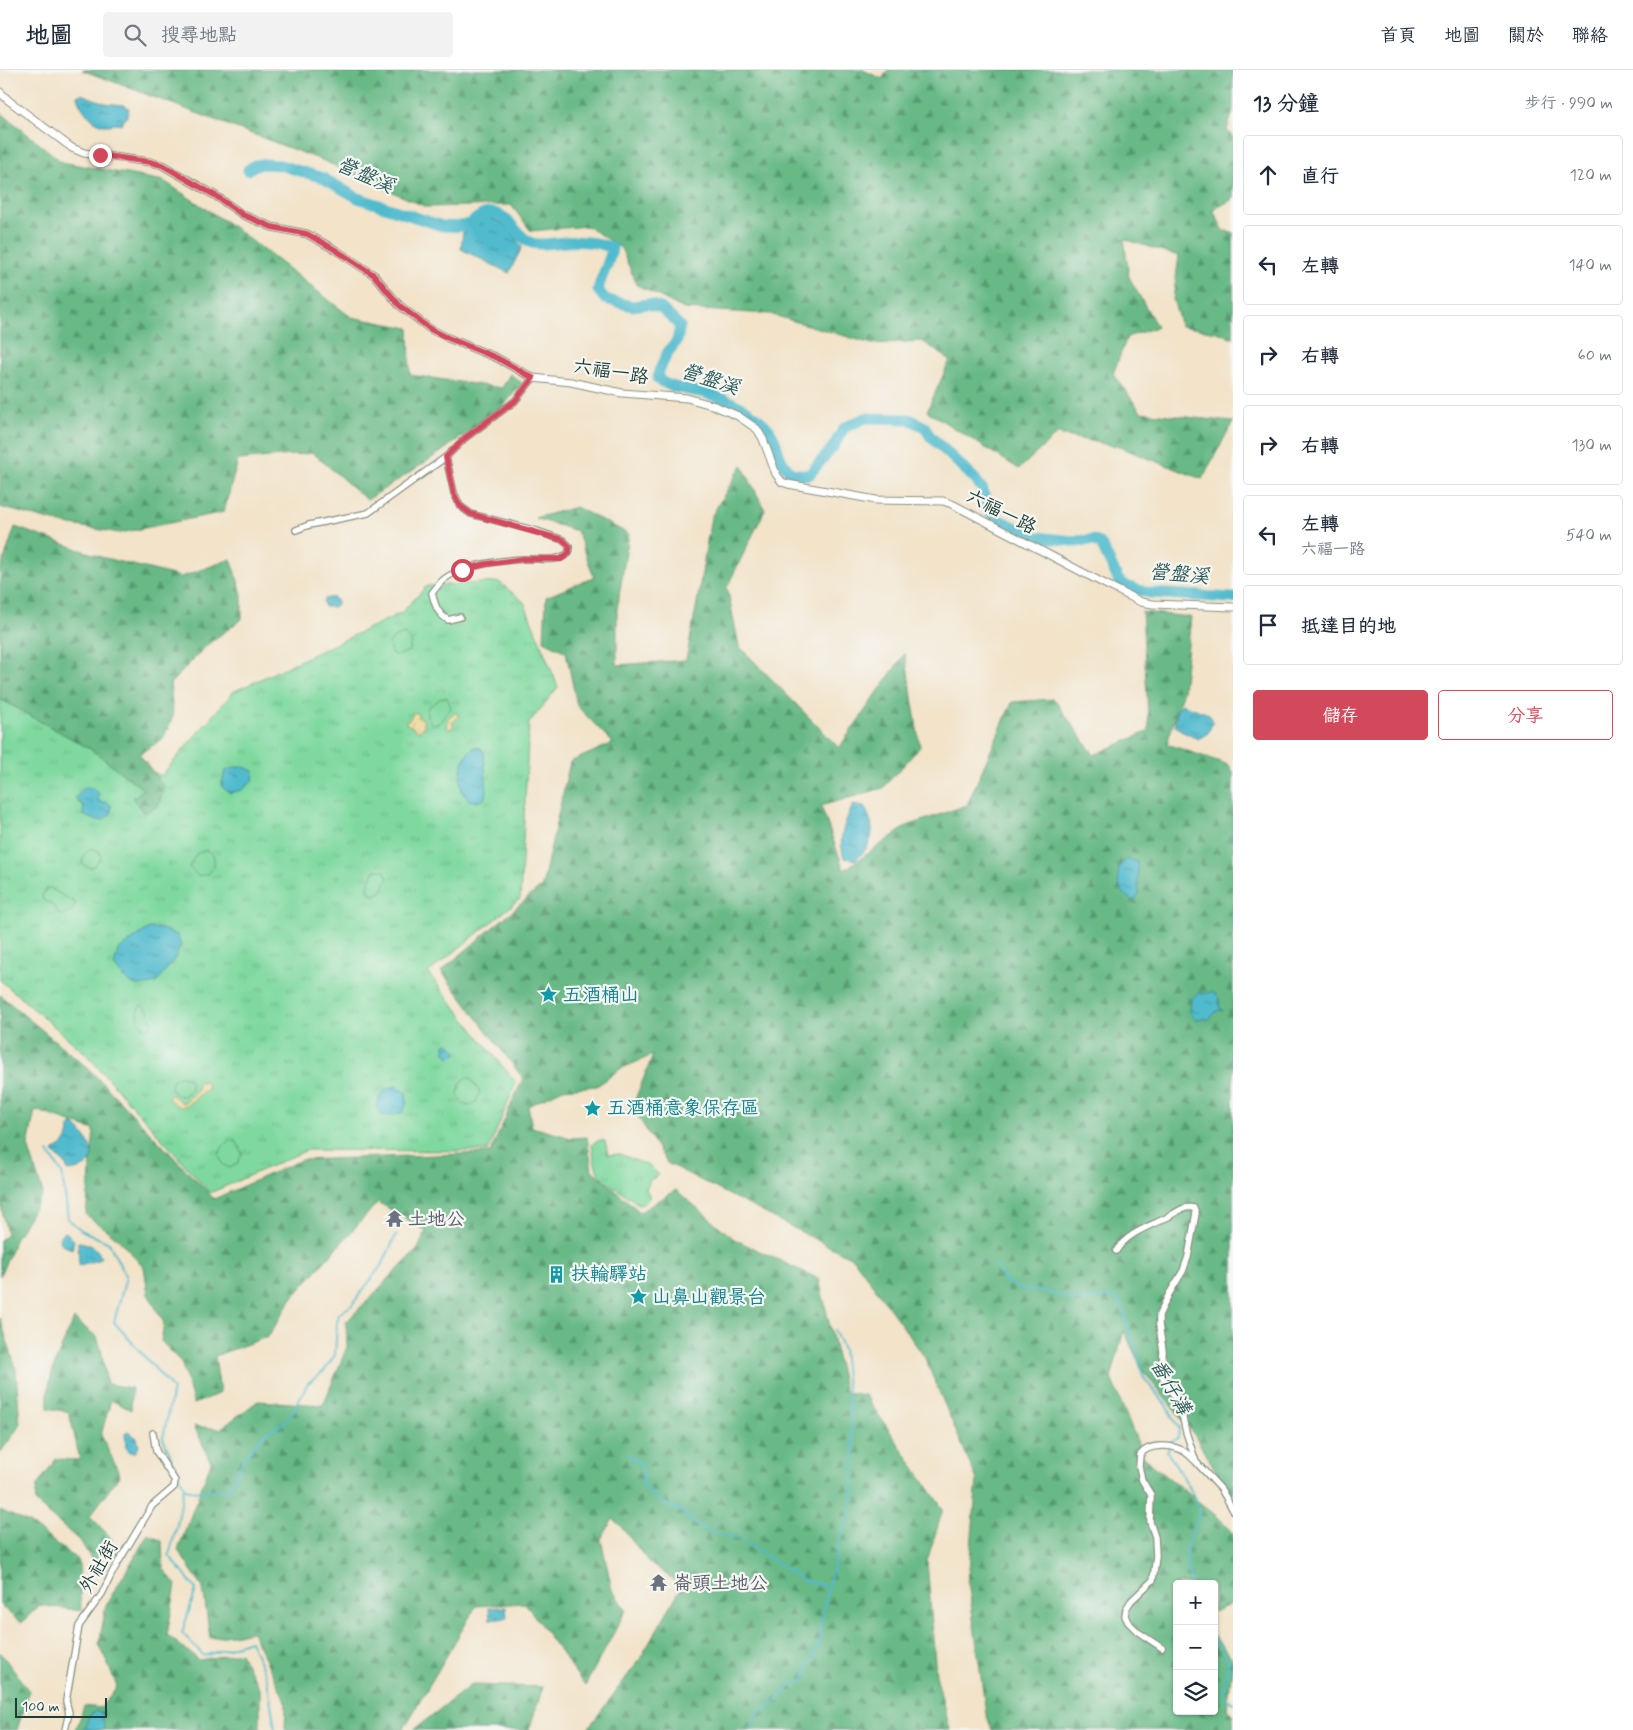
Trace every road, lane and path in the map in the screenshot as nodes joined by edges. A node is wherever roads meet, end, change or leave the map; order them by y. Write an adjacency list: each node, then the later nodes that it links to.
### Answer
1 (0, 92): 2 (street, 六福一路)
2 (533, 378): 3 (street); 5 (street, 六福一路)
3 (446, 457): 4 (street); 6 (street)
4 (296, 530)
5 (1233, 607)
6 (460, 617)
7 (1116, 1251): 9 (street)
8 (153, 1433): 12 (street, 外社街)
9 (1196, 1462): 10 (street); 11 (street)
10 (1233, 1510)
11 (1162, 1648)
12 (65, 1730)

